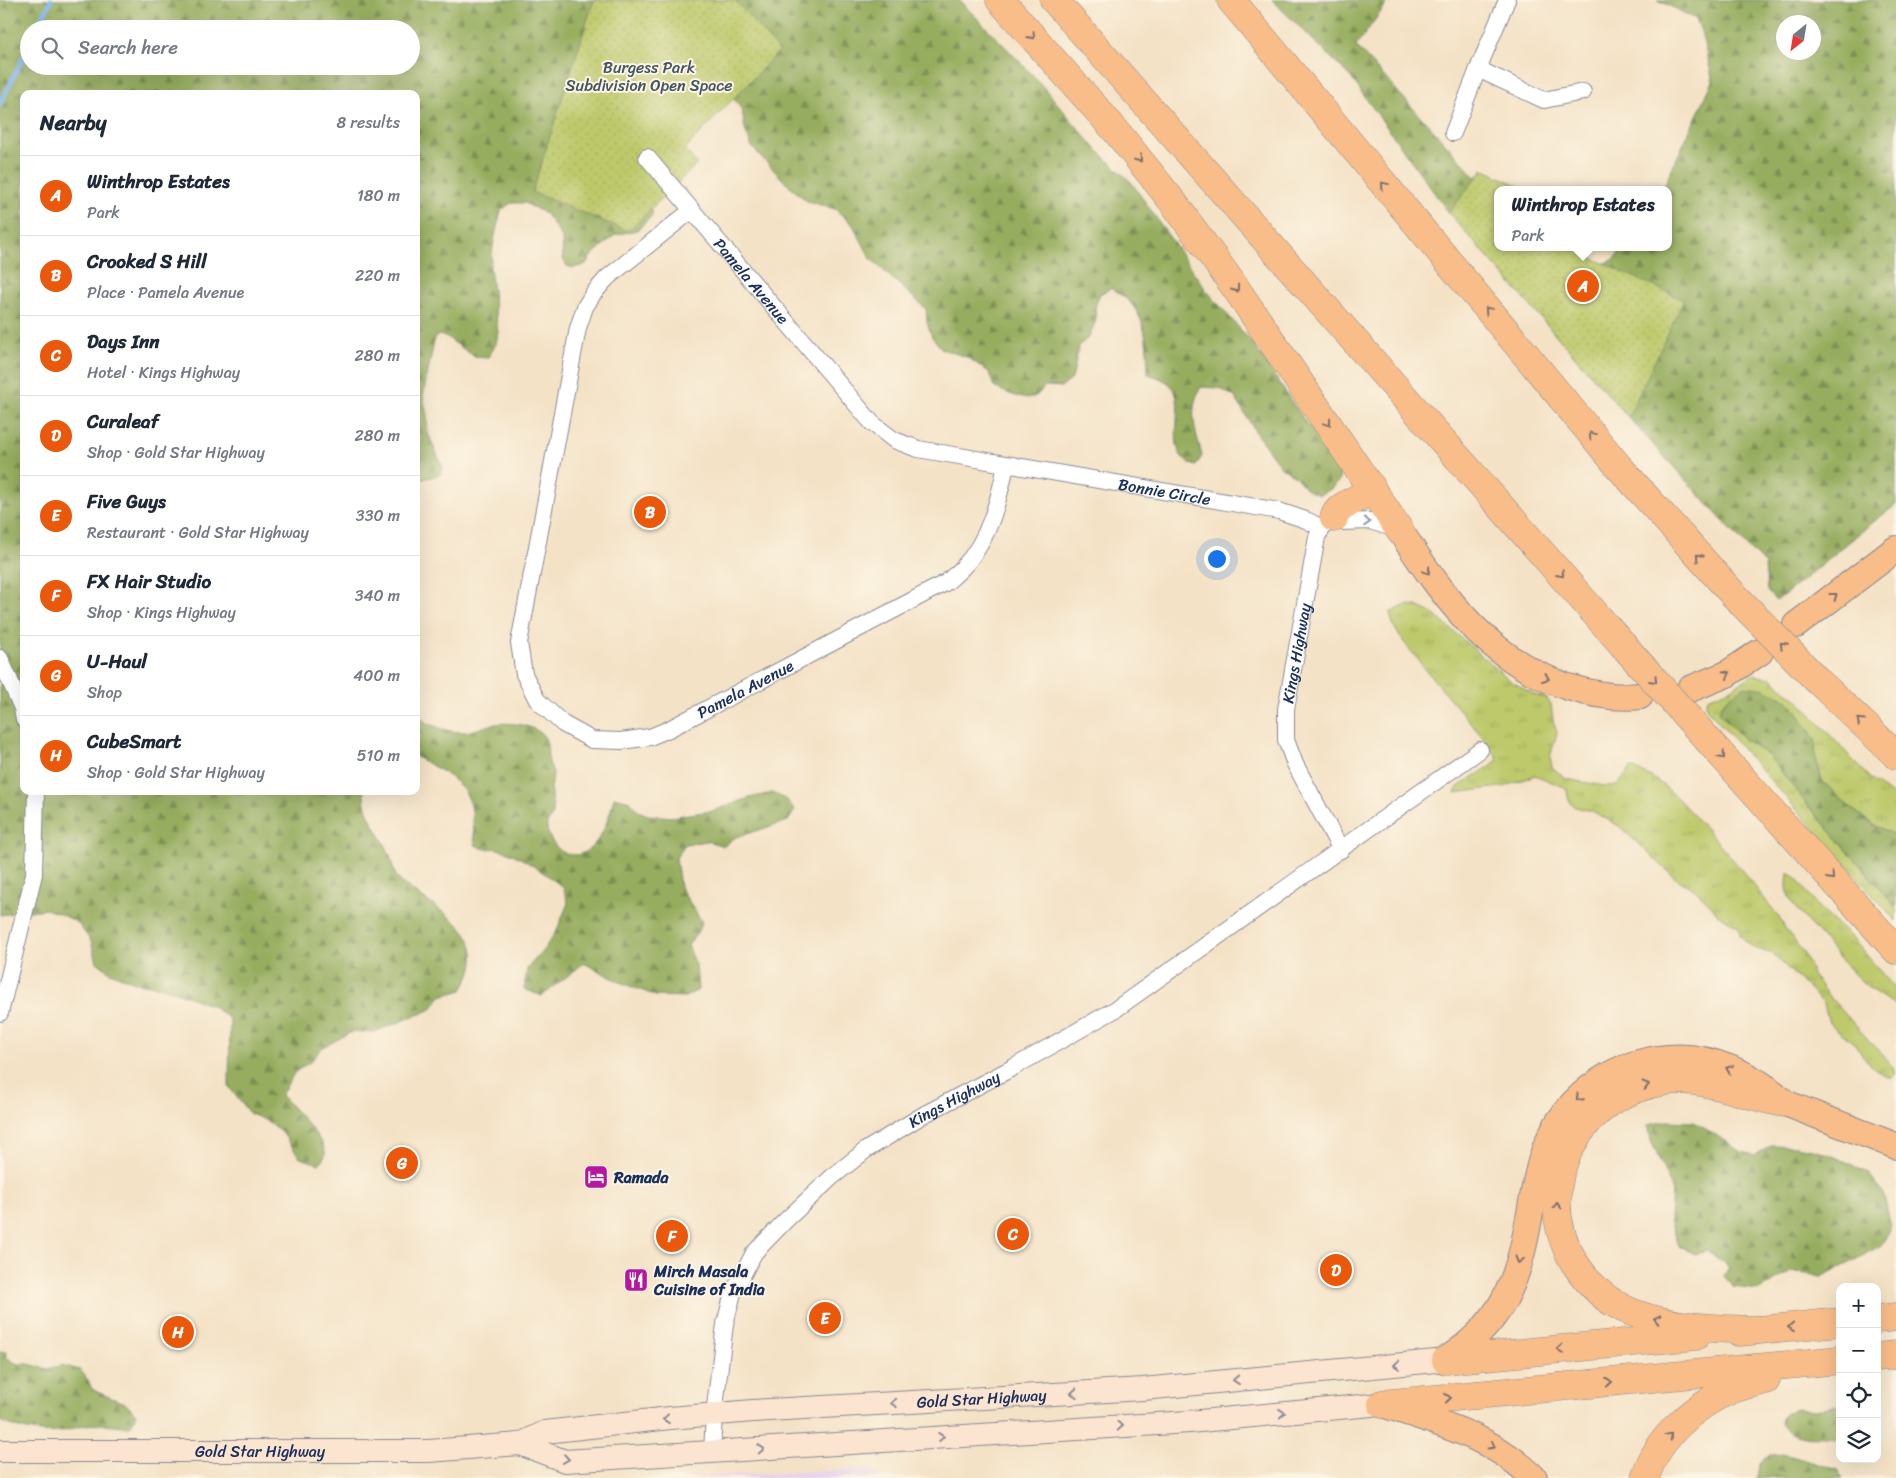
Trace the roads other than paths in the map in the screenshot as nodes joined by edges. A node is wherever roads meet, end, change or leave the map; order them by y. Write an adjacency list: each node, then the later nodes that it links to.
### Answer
1 (1000, 0): 12 (highway, one-way to 12)
2 (1054, 0): 15 (highway)
3 (1072, 0): 15 (highway)
4 (1507, 0): 6 (street)
5 (1234, 4): 24 (highway, one-way to 5, bridge)
6 (1478, 69): 7 (street); 8 (street)
7 (1583, 92)
8 (1453, 133)
9 (647, 157): 10 (street, Pamela Avenue)
10 (692, 210): 11 (street, Pamela Avenue); 11 (street, Pamela Avenue)
11 (1006, 465): 13 (street, Bonnie Circle)
12 (1371, 486): 13 (highway); 14 (highway)
13 (1328, 523): 14 (street, one-way to 14); 26 (street, Kings Highway)
14 (1400, 531): 21 (highway, one-way to 21)
15 (1534, 542): 27 (highway, one-way to 27, bridge)
16 (1896, 549): 17 (highway, one-way to 16)
17 (1796, 625)
18 (1760, 652): 20 (highway, one-way to 18)
19 (0, 658): 22 (street)
20 (1690, 689)
21 (1640, 696)
22 (20, 703)
23 (1480, 750): 26 (street, Kings Highway)
24 (1896, 755)
25 (36, 795): 28 (street)
26 (1341, 850): 41 (street, Kings Highway)
27 (1889, 942)
28 (0, 1013)
29 (1785, 1103): 30 (highway); 34 (highway, one-way to 29); 37 (highway, one-way to 37)
30 (1896, 1146)
31 (1896, 1317): 32 (highway)
32 (1881, 1319)
33 (1836, 1322): 34 (highway, one-way to 34)
34 (1757, 1330): 37 (highway, one-way to 37)
35 (1896, 1355): 36 (highway)
36 (1881, 1356)
37 (1446, 1360): 41 (main road, Gold Star Highway, one-way to 41)
38 (1836, 1361): 40 (highway, one-way to 38)
39 (1836, 1362): 46 (highway, one-way to 39)
40 (1382, 1404): 44 (main road, Gold Star Highway, one-way to 40); 45 (highway, one-way to 45)
41 (714, 1414): 42 (main road, Gold Star Highway, one-way to 42); 44 (street, Kings Highway)
42 (520, 1444): 43 (main road, Gold Star Highway); 44 (main road, Gold Star Highway, one-way to 44)
43 (0, 1452)
44 (712, 1452)
45 (1534, 1478)
46 (1645, 1478)

